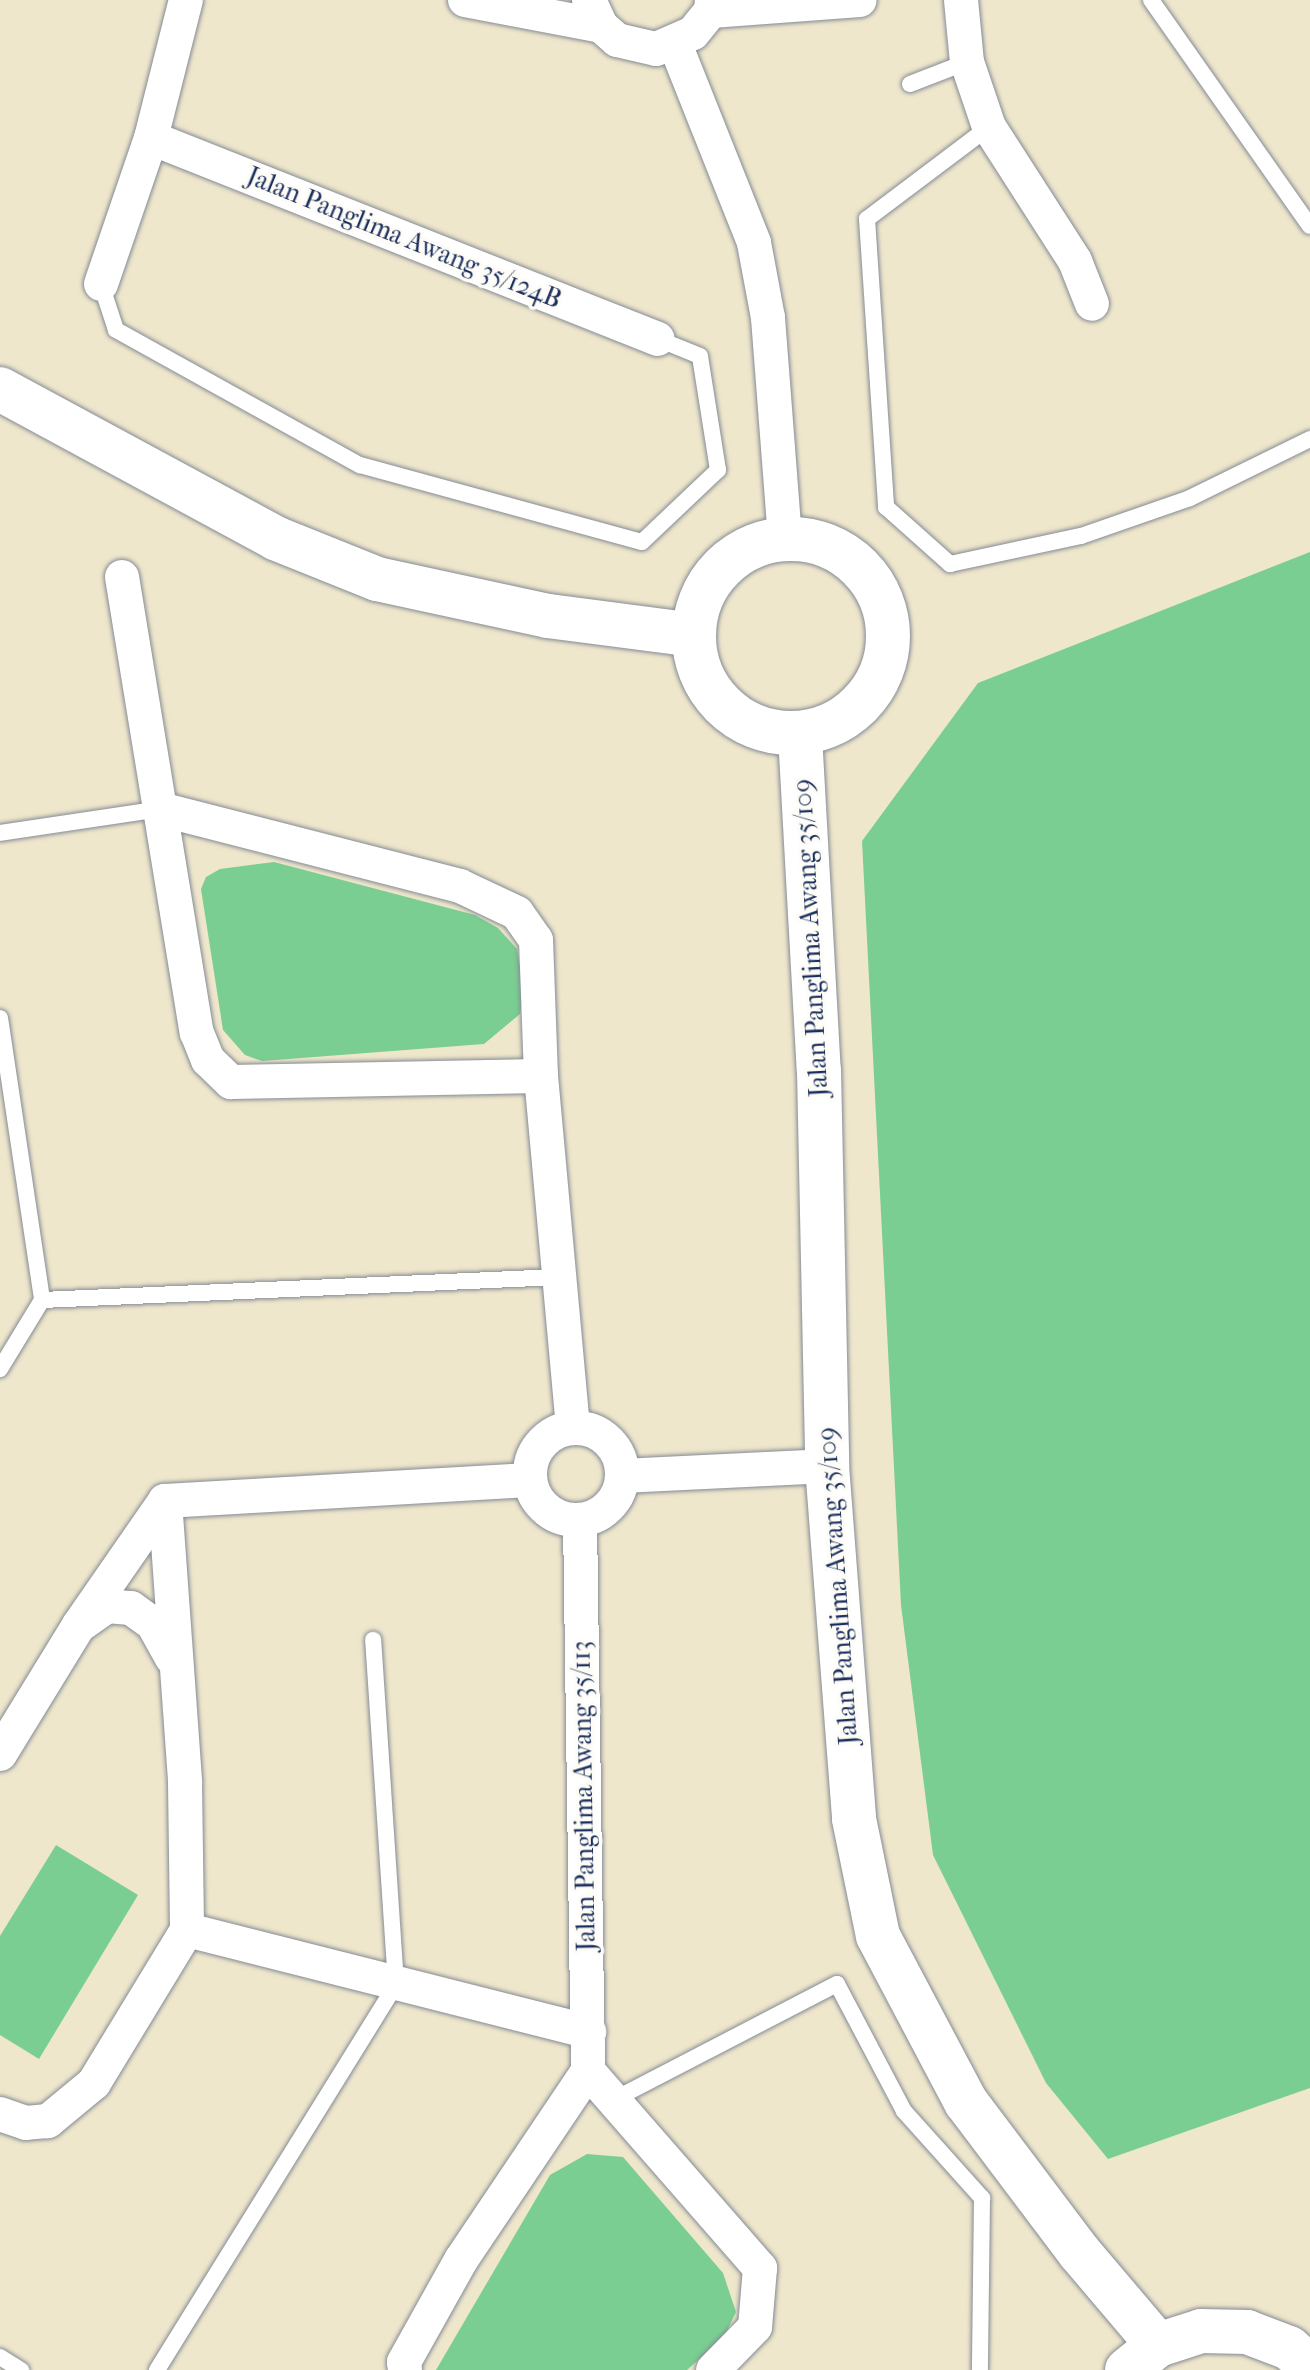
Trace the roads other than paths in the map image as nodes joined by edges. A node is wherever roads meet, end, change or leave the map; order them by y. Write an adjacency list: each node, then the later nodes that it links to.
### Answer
1 (186, 0): 12 (street)
2 (465, 0): 7 (street)
3 (860, 0): 6 (street)
4 (961, 0): 9 (street)
5 (1151, 0): 13 (lane)
6 (712, 6): 8 (street)
7 (595, 13): 8 (street)
8 (675, 44): 19 (street)
9 (967, 62): 10 (lane); 11 (street)
10 (910, 84)
11 (989, 127): 15 (street); 18 (lane)
12 (151, 138): 14 (street); 16 (street, Jalan Panglima Awang 35/124B)
13 (1310, 226)
14 (101, 284): 16 (lane)
15 (1092, 304)
16 (658, 339)
17 (0, 389): 21 (street)
18 (1310, 439)
19 (785, 538): 21 (street); 22 (street)
20 (122, 577): 23 (street)
21 (694, 635): 22 (street)
22 (800, 735): 31 (street, Jalan Panglima Awang 35/109)
23 (160, 809): 24 (lane); 26 (street); 26 (street)
24 (0, 833)
25 (0, 1018): 28 (lane)
26 (541, 1076): 27 (street)
27 (558, 1277): 28 (lane); 30 (street)
28 (42, 1300): 29 (lane)
29 (0, 1369)
30 (573, 1428): 32 (street); 33 (street)
31 (827, 1466): 32 (street); 47 (street, Jalan Panglima Awang 35/109)
32 (623, 1476): 35 (street)
33 (529, 1480): 34 (street); 35 (street)
34 (165, 1501): 36 (street); 38 (street)
35 (580, 1520): 42 (street, Jalan Panglima Awang 35/113)
36 (79, 1625): 38 (street); 39 (street)
37 (373, 1640): 41 (lane)
38 (175, 1663): 40 (street)
39 (0, 1754)
40 (187, 1930): 41 (street); 45 (street)
41 (396, 1984): 42 (street); 50 (lane)
42 (589, 2032): 43 (street, Jalan Panglima Awang 35/113)
43 (588, 2071): 44 (street); 51 (street)
44 (615, 2099): 52 (street); 53 (lane)
45 (0, 2114)
46 (0, 2357): 49 (lane)
47 (1142, 2358): 48 (street)
48 (1310, 2366)
49 (21, 2370)
50 (157, 2370)
51 (405, 2370)
52 (713, 2370)
53 (980, 2370)

